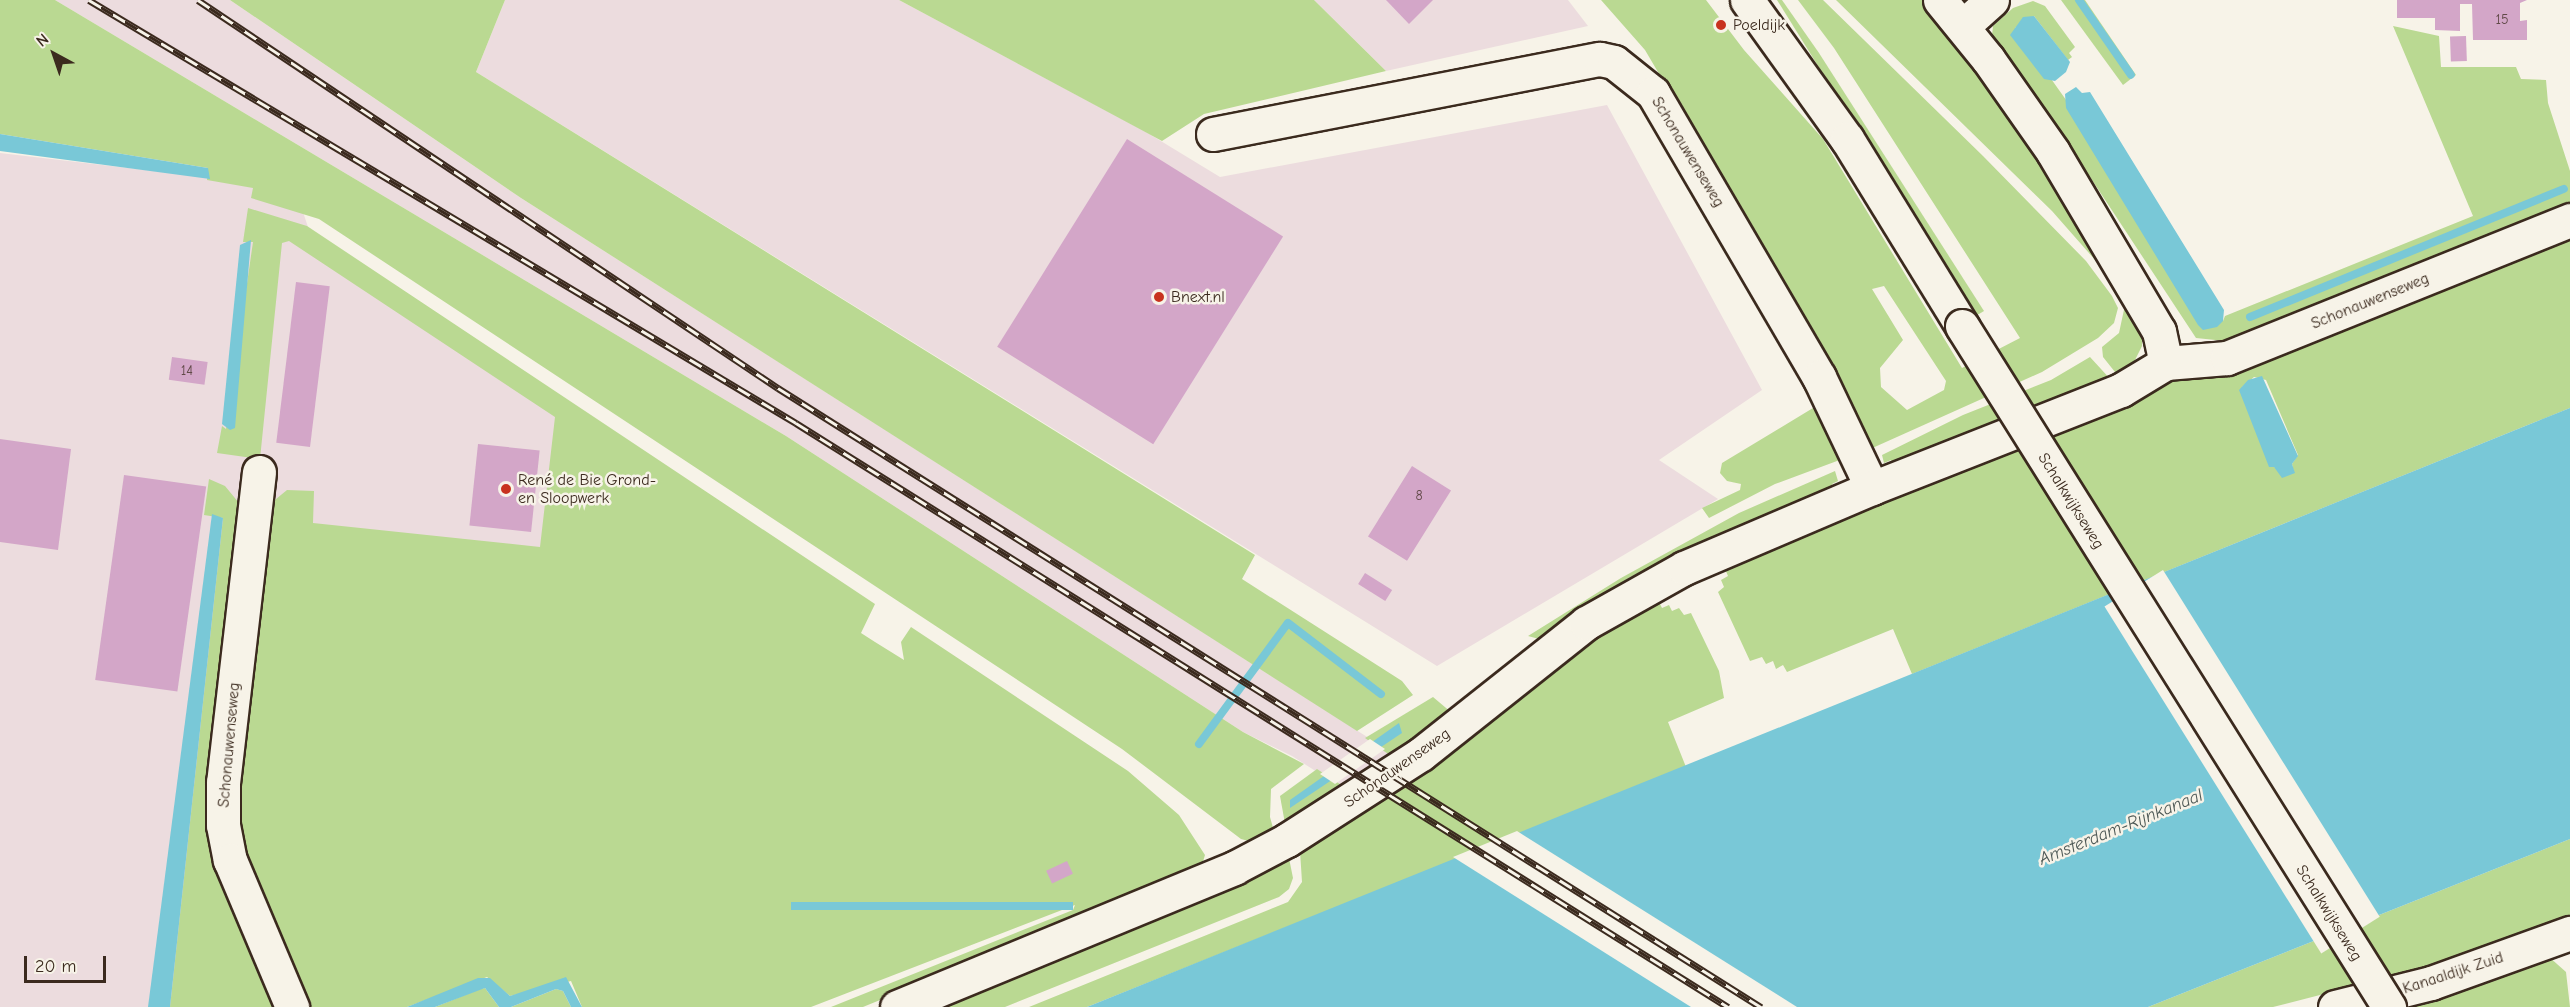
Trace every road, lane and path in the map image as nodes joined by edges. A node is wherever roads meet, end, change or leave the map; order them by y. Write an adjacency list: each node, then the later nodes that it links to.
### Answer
1 (1747, 0): 14 (street, Schalkwijkseweg, bridge)
2 (1940, 0): 4 (street)
3 (1992, 0): 4 (street)
4 (1963, 26): 7 (street)
5 (1213, 134): 9 (street, Schonauwenseweg)
6 (2570, 220): 7 (street, Schonauwenseweg)
7 (2166, 363): 9 (street, Schonauwenseweg)
8 (258, 472): 11 (street, Schonauwenseweg)
9 (1872, 488): 12 (street, Schonauwenseweg)
10 (2570, 933): 13 (street, Kanaaldijk Zuid)
11 (292, 1007)
12 (897, 1007)
13 (2335, 1007)
14 (2389, 1007)

